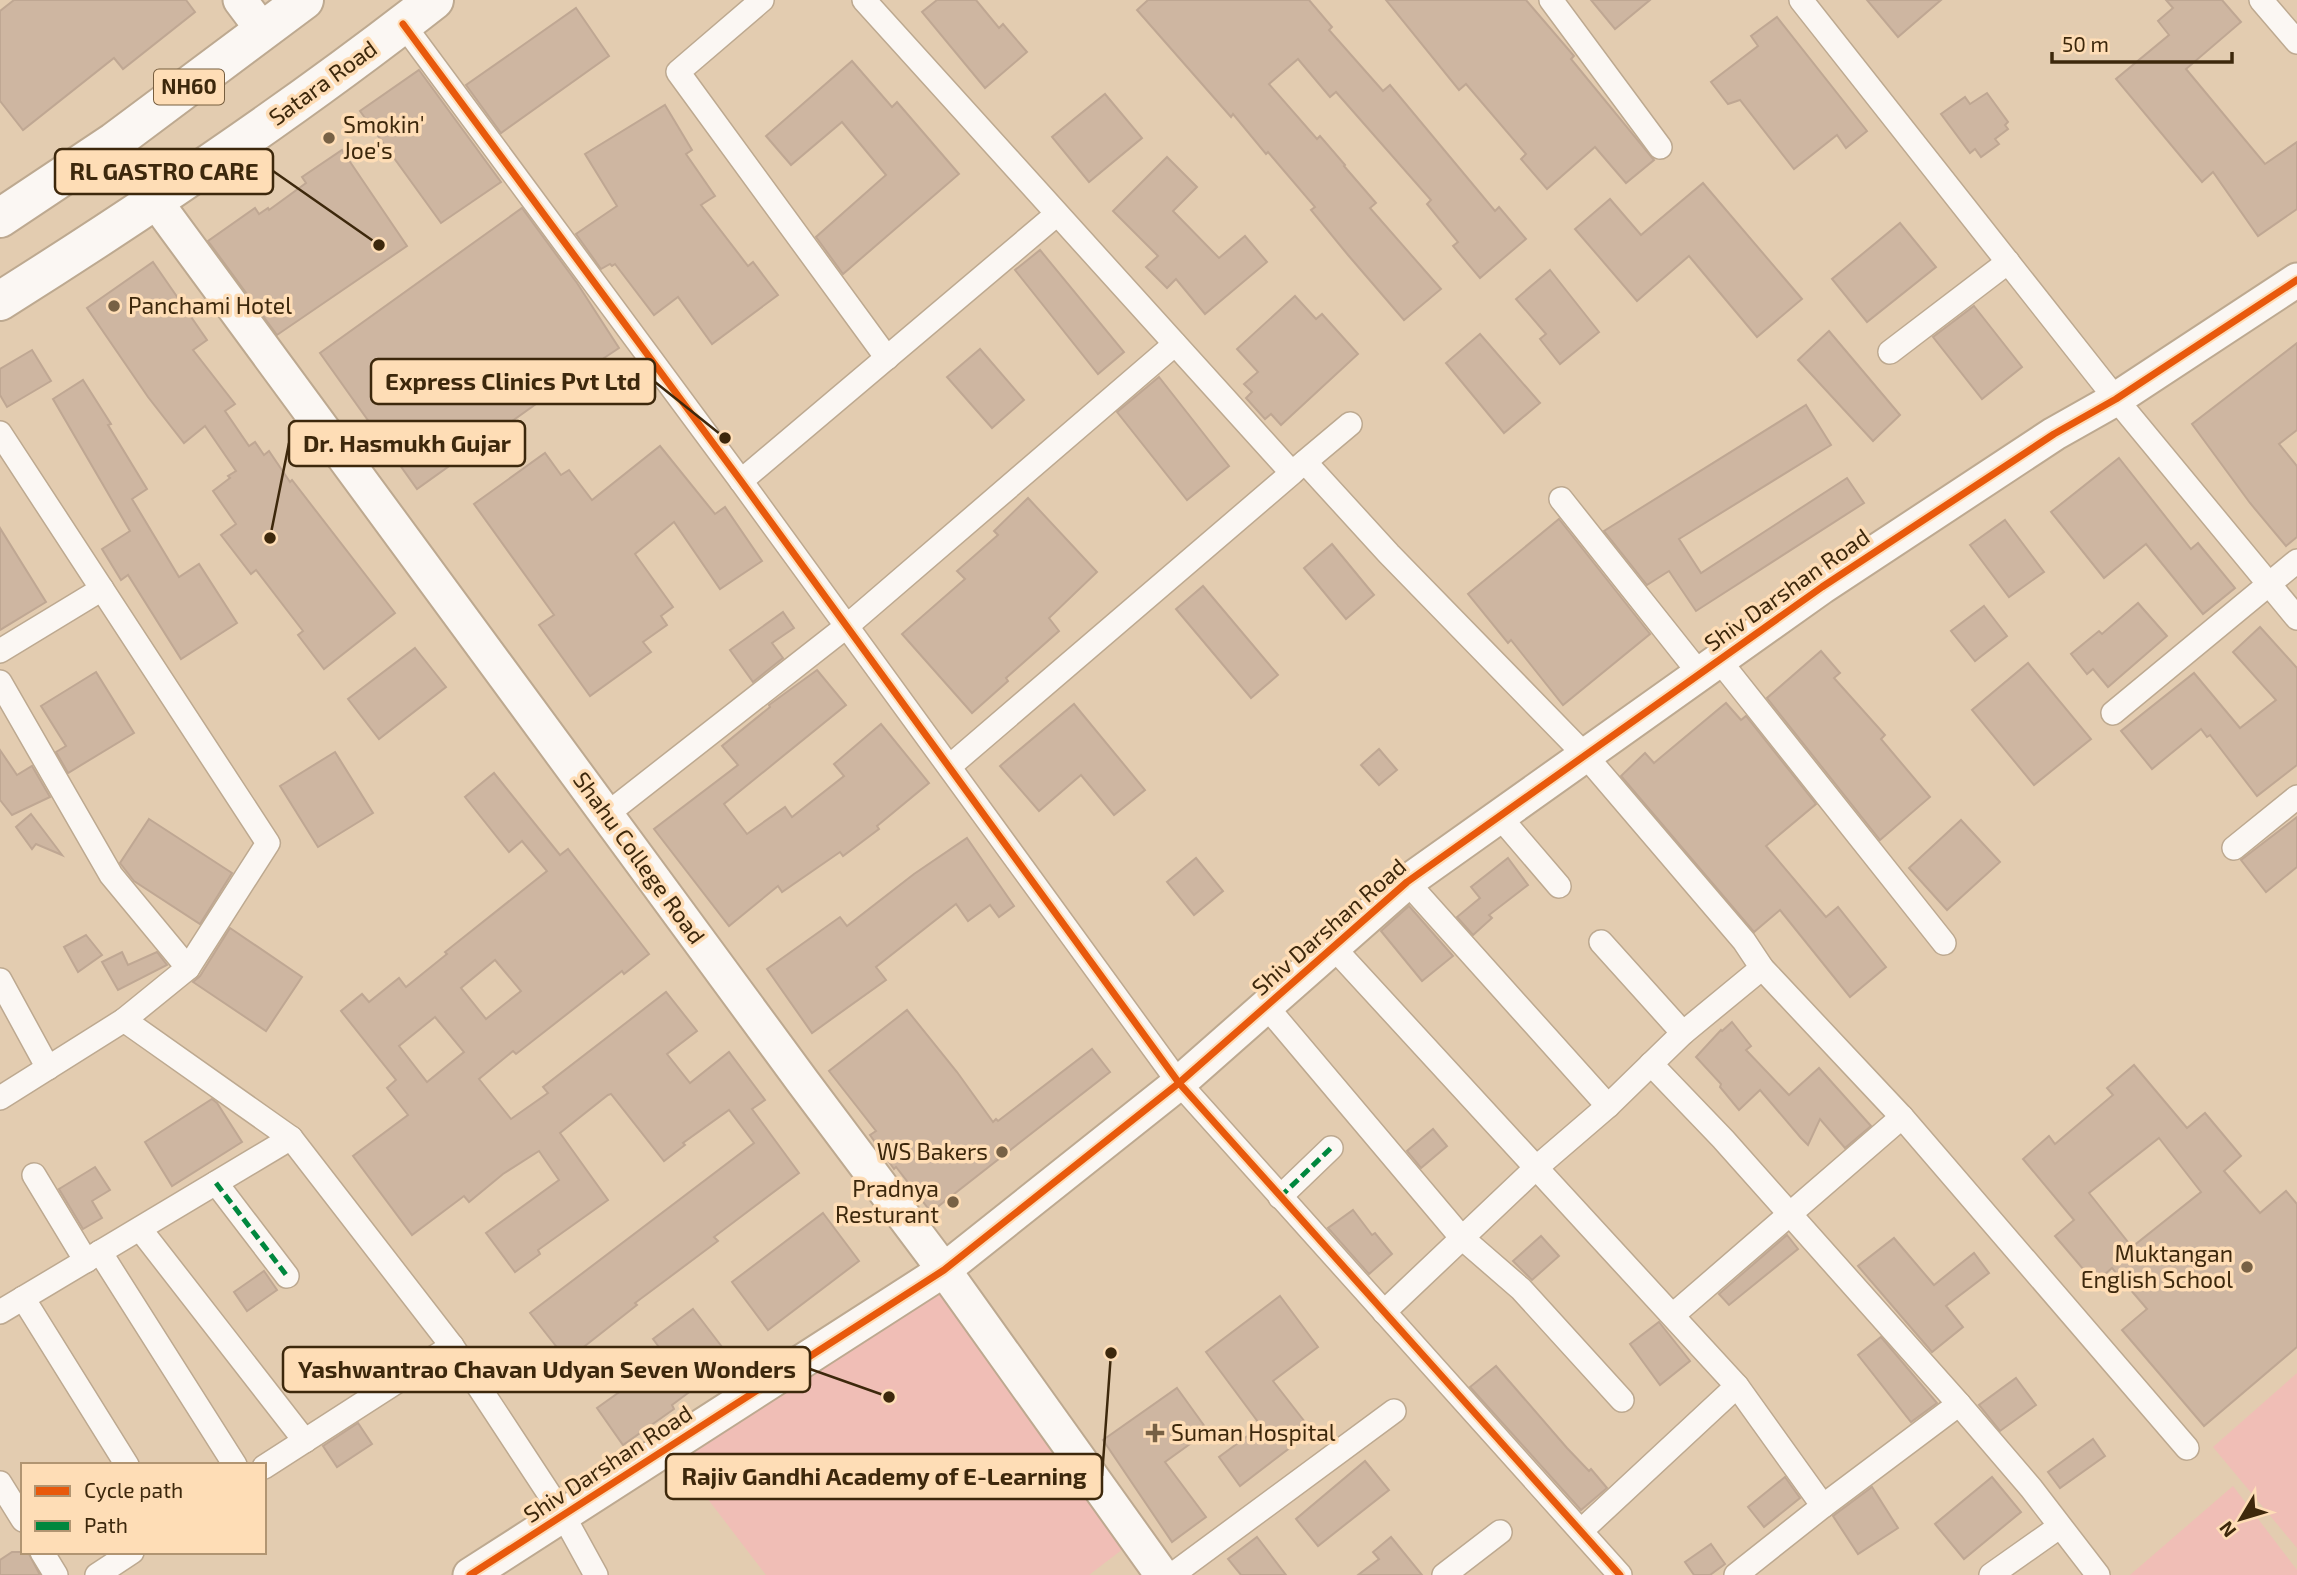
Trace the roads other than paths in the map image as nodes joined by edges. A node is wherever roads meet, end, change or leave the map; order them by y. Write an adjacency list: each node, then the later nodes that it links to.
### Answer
1 (240, 0): 10 (street)
2 (304, 0): 10 (highway, NH60)
3 (434, 0): 9 (highway, Satara Road)
4 (762, 0): 22 (street)
5 (864, 0): 15 (street)
6 (1550, 0): 13 (street)
7 (1801, 0): 17 (street)
8 (2261, 0): 11 (street)
9 (403, 24): 14 (highway, Satara Road); 27 (street)
10 (264, 32): 12 (highway, NH60)
11 (2297, 42)
12 (114, 142): 14 (street, Shahu College Road); 16 (highway, NH60)
13 (1660, 147)
14 (156, 202): 19 (highway, Satara Road); 41 (street, Shahu College Road)
15 (1057, 214): 20 (street); 22 (street)
16 (0, 218)
17 (2008, 262): 21 (street); 23 (street)
18 (2297, 280): 23 (street, Shiv Darshan Road)
19 (0, 301)
20 (1175, 344): 26 (street); 33 (street)
21 (1890, 352)
22 (887, 358): 27 (street)
23 (2116, 399): 30 (street); 35 (street, Shiv Darshan Road)
24 (1350, 424): 26 (street)
25 (0, 433): 31 (street)
26 (1298, 467): 38 (street); 39 (street)
27 (741, 481): 33 (street)
28 (1561, 499): 35 (street)
29 (2297, 561): 30 (street)
30 (2269, 584): 32 (street); 37 (street)
31 (102, 589): 34 (street); 49 (street)
32 (2297, 618)
33 (847, 626): 39 (street); 41 (street)
34 (0, 650)
35 (1709, 667): 38 (street, Shiv Darshan Road); 47 (street)
36 (0, 682): 49 (street)
37 (2113, 713)
38 (1585, 755): 42 (street, Shiv Darshan Road); 50 (street)
39 (950, 766): 57 (street)
40 (2297, 797): 43 (street)
41 (607, 814): 71 (street, Shahu College Road)
42 (1499, 816): 44 (street, Shiv Darshan Road); 45 (street)
43 (2234, 848)
44 (1407, 882): 48 (street, Shiv Darshan Road); 59 (street)
45 (1559, 887)
46 (1601, 942): 54 (street)
47 (1944, 943)
48 (1333, 947): 52 (street, Shiv Darshan Road); 63 (street)
49 (188, 968): 53 (street)
50 (1762, 968): 54 (street); 60 (street)
51 (0, 980): 56 (street)
52 (1266, 1006): 57 (street, Shiv Darshan Road); 69 (street)
53 (124, 1020): 56 (street); 61 (street)
54 (1683, 1033): 55 (street)
55 (1651, 1064): 59 (street); 67 (street)
56 (48, 1068): 58 (street)
57 (1179, 1083): 66 (street); 71 (street, Shiv Darshan Road)
58 (0, 1098)
59 (1608, 1105): 63 (street)
60 (1902, 1117): 67 (street); 83 (street)
61 (291, 1138): 65 (street); 77 (street)
62 (1331, 1148): 66 (street)
63 (1537, 1167): 69 (street); 76 (street)
64 (34, 1175): 70 (street)
65 (216, 1183): 68 (street); 72 (street)
66 (1280, 1197): 75 (street)
67 (1789, 1214): 76 (street); 80 (street)
68 (139, 1229): 70 (street); 82 (street)
69 (1461, 1237): 75 (street); 79 (street)
70 (93, 1256): 73 (street); 85 (street)
71 (944, 1270): 89 (street, Shiv Darshan Road); 100 (street, Shahu College Road)
72 (288, 1276)
73 (23, 1298): 74 (street); 84 (street)
74 (0, 1312)
75 (1384, 1312): 92 (street)
76 (1673, 1315): 78 (street)
77 (452, 1346): 82 (street); 89 (street)
78 (1737, 1386): 88 (street); 92 (street)
79 (1622, 1400)
80 (1959, 1404): 88 (street); 91 (street)
81 (1394, 1411): 101 (street)
82 (305, 1441): 86 (street)
83 (2187, 1448)
84 (126, 1463)
85 (234, 1463)
86 (266, 1466)
87 (0, 1483): 90 (street)
88 (1823, 1506): 104 (street)
89 (563, 1515): 96 (street, Shiv Darshan Road); 99 (street)
90 (21, 1517)
91 (2060, 1527): 105 (street); 106 (street)
92 (1581, 1531): 103 (street)
93 (1500, 1532): 102 (street)
94 (43, 1554): 97 (street)
95 (129, 1554): 98 (street)
96 (478, 1573)
97 (56, 1575)
98 (97, 1575)
99 (596, 1575)
100 (1162, 1575)
101 (1172, 1575)
102 (1444, 1575)
103 (1620, 1575)
104 (1736, 1575)
105 (1991, 1575)
106 (2098, 1575)

